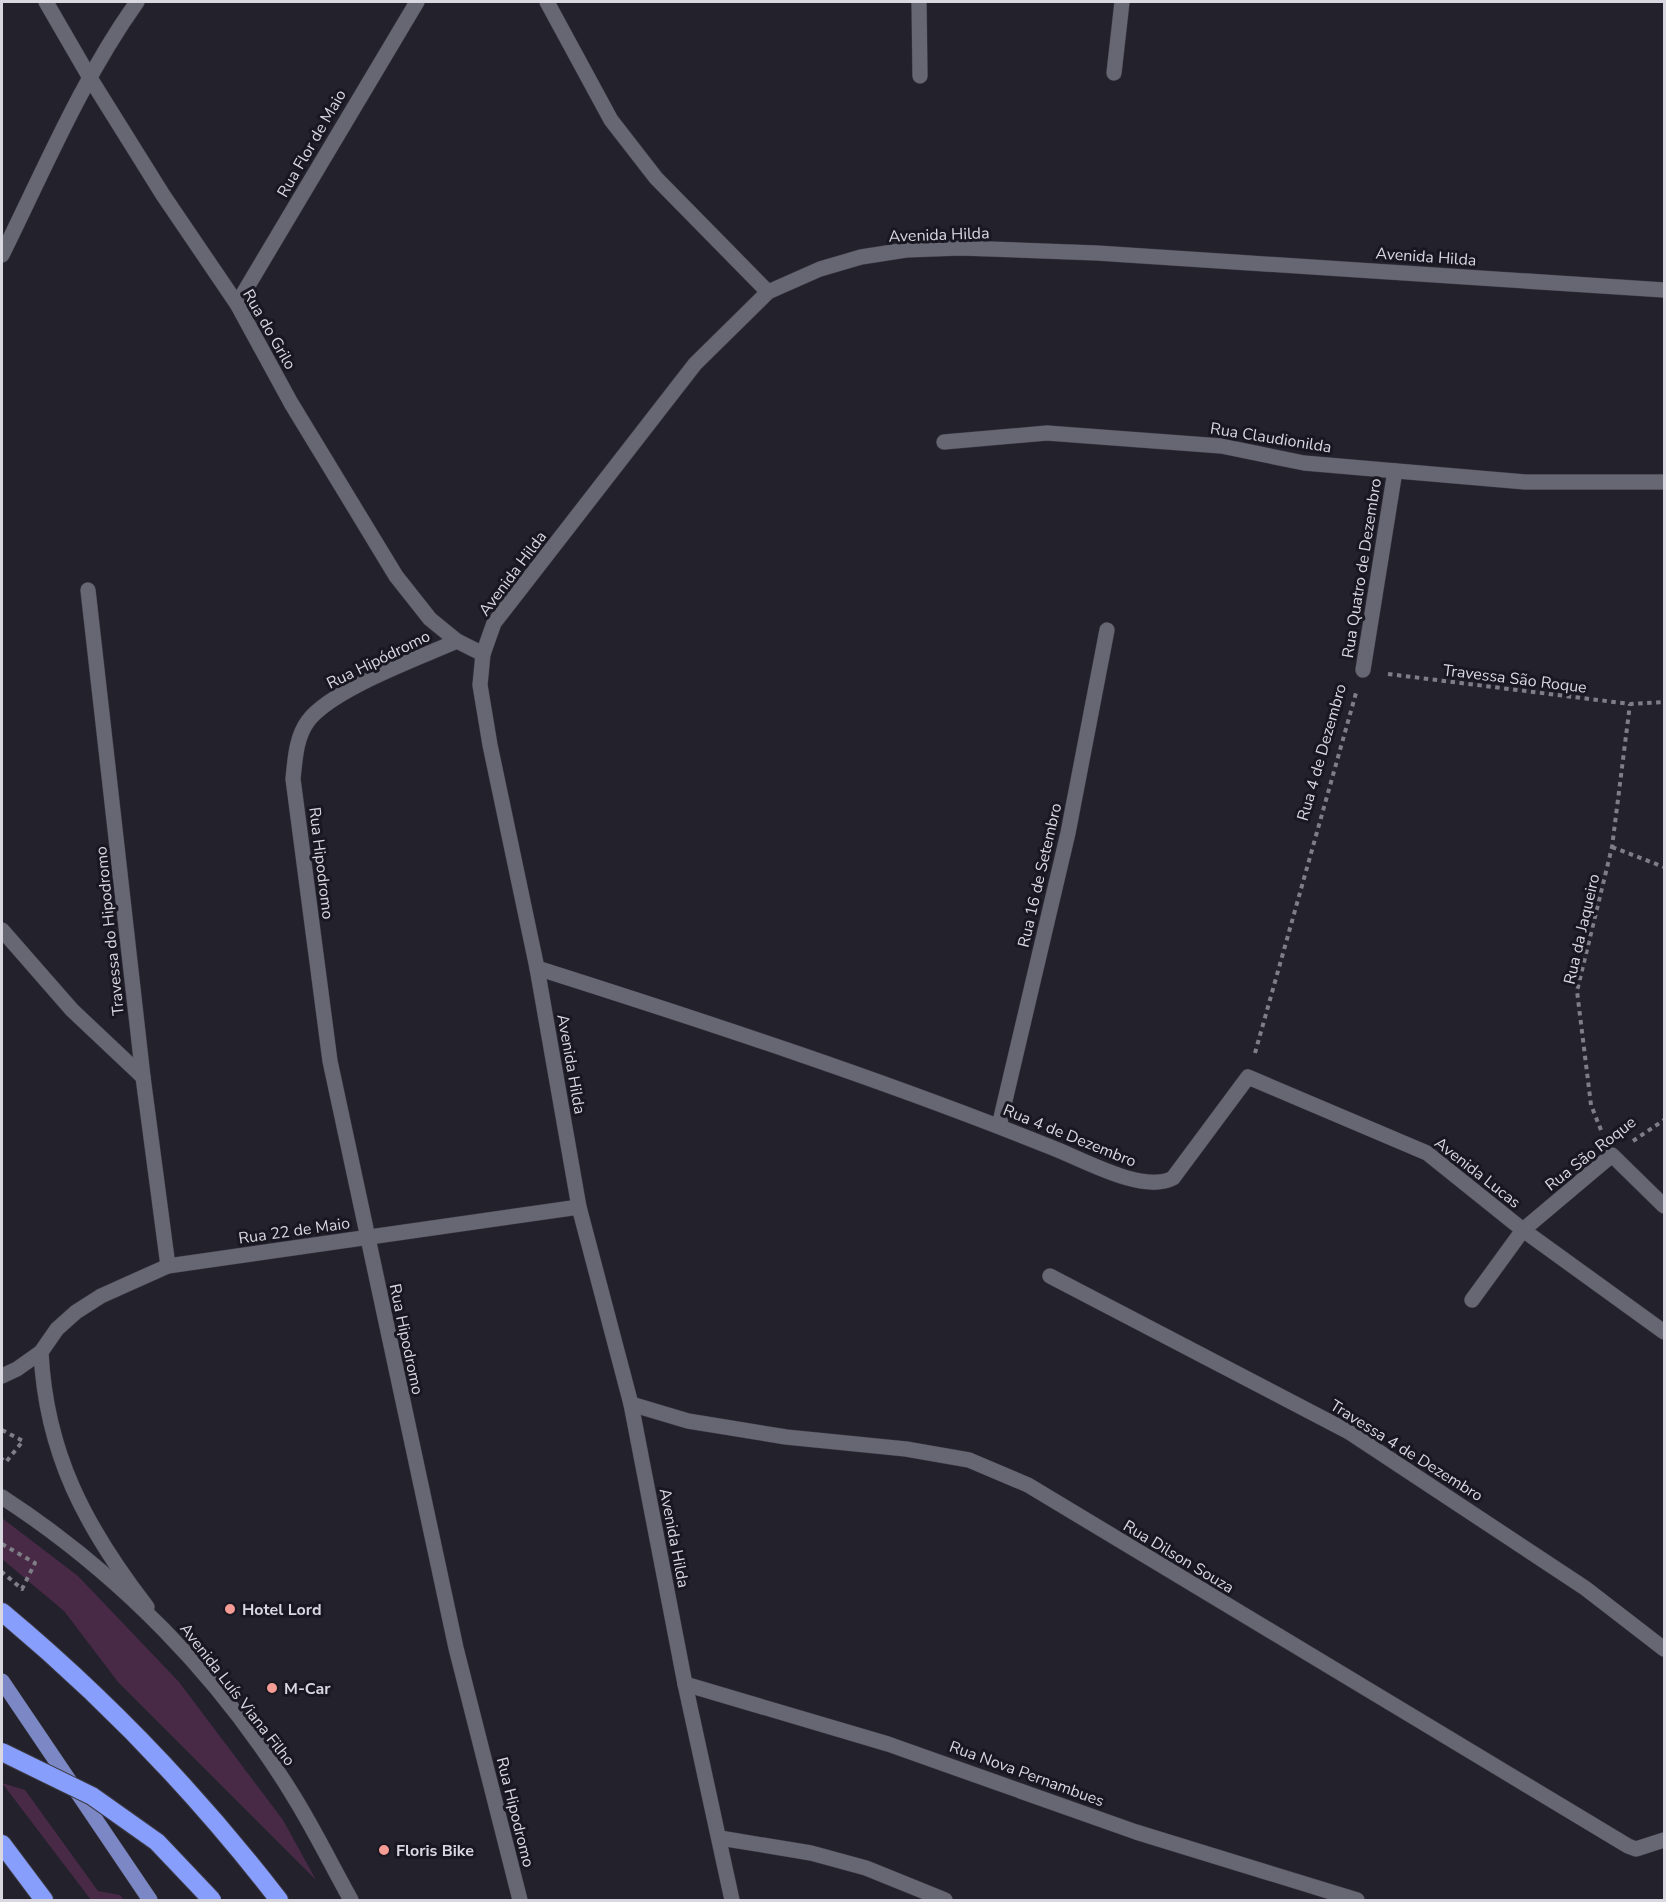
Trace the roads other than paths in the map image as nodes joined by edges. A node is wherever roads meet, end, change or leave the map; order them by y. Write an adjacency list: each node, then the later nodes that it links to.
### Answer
1 (46, 2): 9 (street, Rua do Grilo)
2 (137, 2): 9 (street)
3 (417, 2): 13 (street, Rua Flor de Maio)
4 (547, 2): 12 (street)
5 (919, 2): 8 (street)
6 (1122, 2): 7 (street)
7 (1114, 73)
8 (920, 76)
9 (90, 78): 10 (street); 13 (street, Rua do Grilo)
10 (2, 255)
11 (1665, 290): 12 (street, Avenida Hilda)
12 (768, 292): 20 (street, Avenida Hilda)
13 (237, 304): 19 (street, Rua do Grilo)
14 (944, 442): 15 (street, Rua Claudionilda)
15 (1395, 471): 16 (street, Rua Claudionilda); 21 (street, Rua Quatro de Dezembro)
16 (1665, 482)
17 (88, 591): 25 (street, Travessa do Hipodromo)
18 (1107, 630): 27 (street, Rua 16 de Setembro)
19 (458, 641): 20 (street, Rua do Grilo); 22 (street, Rua Hipódromo)
20 (483, 654): 24 (street, Avenida Hilda)
21 (1363, 670)
22 (293, 779): 31 (street, Rua Hipodromo)
23 (2, 930): 25 (street)
24 (537, 968): 27 (street, Rua 4 de Dezembro); 29 (street, Avenida Hilda)
25 (144, 1077): 32 (street, Travessa do Hipodromo)
26 (1248, 1077): 27 (street, Rua 4 de Dezembro); 30 (street, Avenida Lucas)
27 (999, 1126)
28 (1665, 1206): 30 (street, Rua São Roque)
29 (579, 1207): 31 (street, Rua 22 de Maio); 38 (street, Avenida Hilda)
30 (1523, 1230): 34 (street, Rua São Roque); 35 (street, Avenida Lucas)
31 (366, 1238): 32 (street, Rua 22 de Maio); 54 (street, Rua Hipodromo)
32 (168, 1266): 36 (street, Rua 22 de Maio)
33 (1050, 1276): 42 (street, Travessa 4 de Dezembro)
34 (1472, 1300)
35 (1665, 1332)
36 (40, 1352): 37 (street, Rua 22 de Maio); 41 (street)
37 (2, 1376)
38 (631, 1404): 44 (street, Avenida Hilda); 47 (street, Rua Dilson Souza)
39 (2, 1497): 41 (street, Avenida Luís Viana Filho)
40 (2, 1612): 52 (highway)
41 (161, 1624): 53 (street, Avenida Luís Viana Filho)
42 (1665, 1649)
43 (2, 1681): 50 (main road)
44 (685, 1684): 46 (street, Avenida Hilda); 57 (street, Rua Nova Pernambues)
45 (2, 1752): 51 (highway, bridge)
46 (720, 1838): 55 (street, Avenida Hilda); 56 (street)
47 (1665, 1840)
48 (2, 1844): 49 (highway)
49 (44, 1900)
50 (150, 1900)
51 (213, 1900)
52 (279, 1900)
53 (351, 1900)
54 (520, 1900)
55 (732, 1900)
56 (945, 1900)
57 (1356, 1900)

